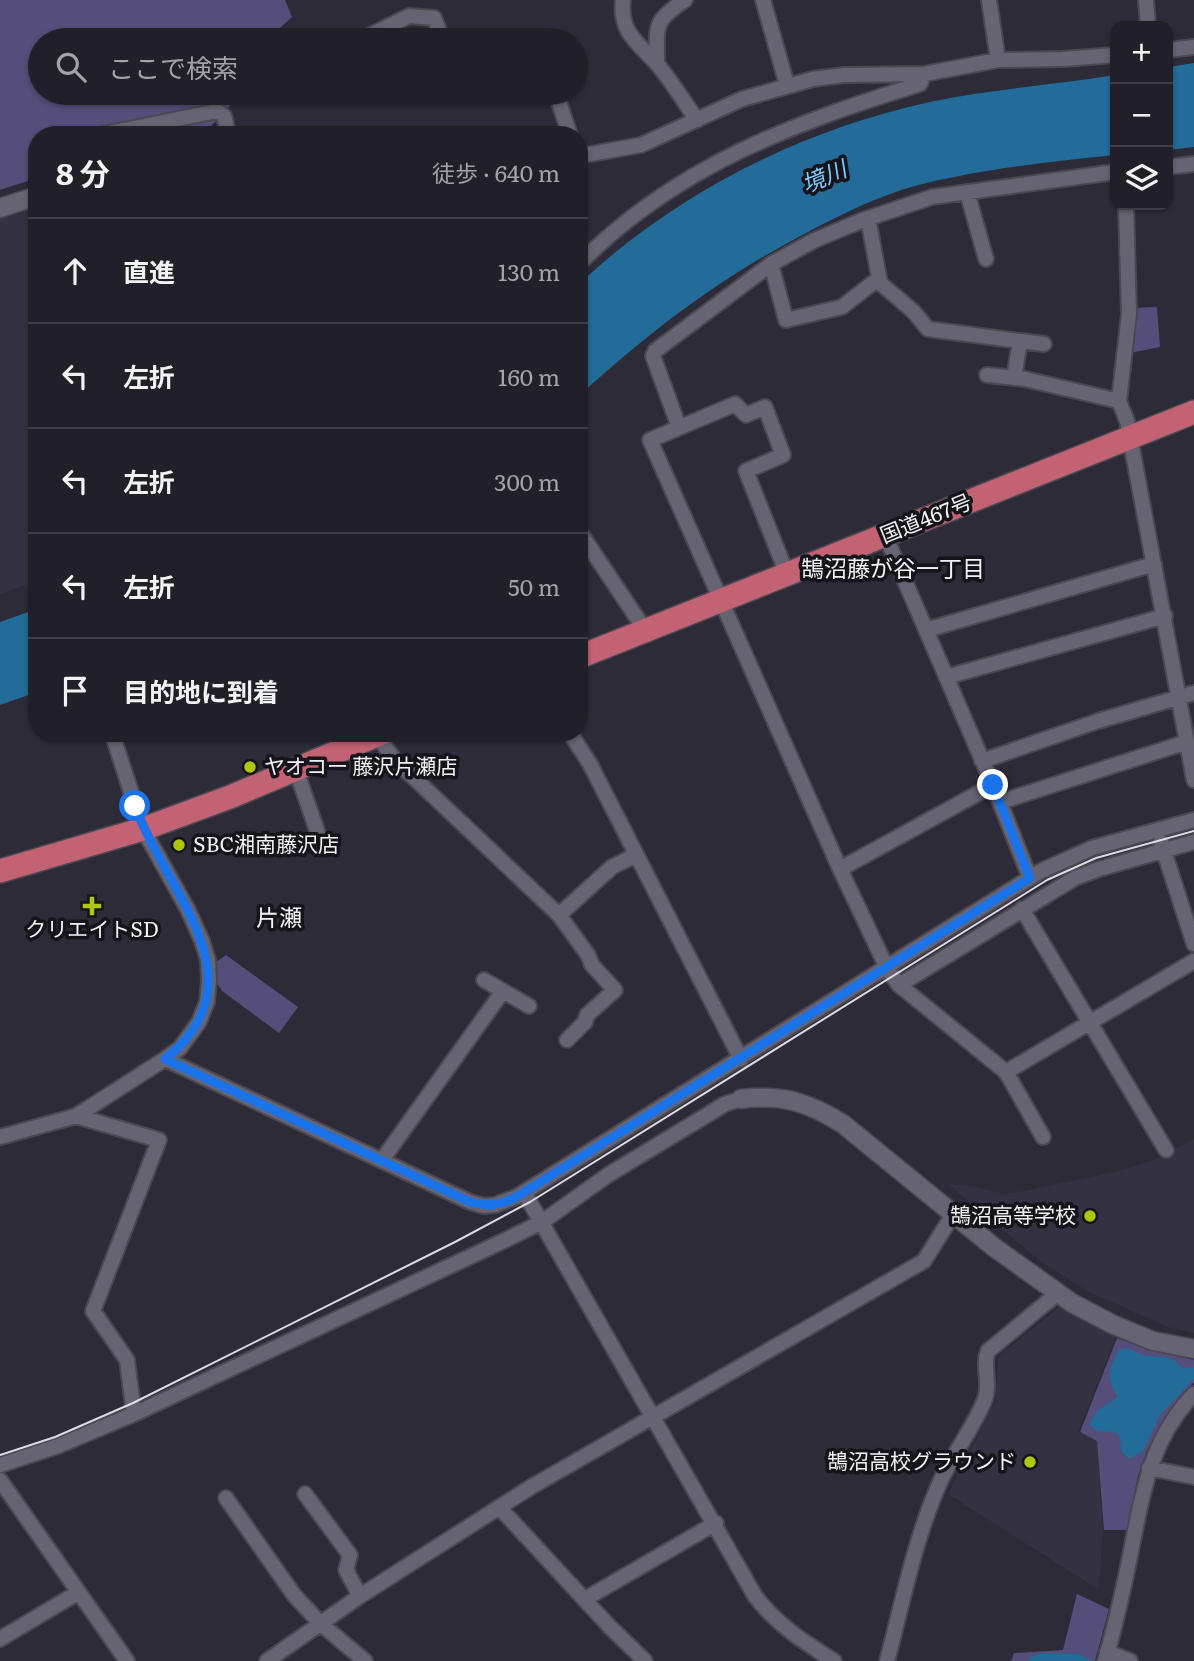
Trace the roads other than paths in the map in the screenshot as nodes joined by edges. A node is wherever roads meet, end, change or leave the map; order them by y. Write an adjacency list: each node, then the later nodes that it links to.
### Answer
1 (623, 0): 13 (street)
2 (685, 0): 13 (street)
3 (763, 0): 15 (street)
4 (989, 0): 12 (street)
5 (1146, 0): 6 (street)
6 (1148, 21)
7 (385, 28): 8 (street)
8 (438, 28)
9 (1194, 47): 10 (street)
10 (1173, 49)
11 (1110, 55): 12 (street)
12 (998, 60): 14 (street)
13 (657, 64): 17 (street)
14 (924, 74): 15 (street); 30 (street)
15 (787, 85): 17 (street)
16 (560, 105): 20 (street)
17 (697, 120): 21 (street)
18 (143, 126): 19 (street)
19 (226, 126)
20 (567, 126)
21 (588, 154)
22 (1194, 164): 23 (street)
23 (1173, 166)
24 (1110, 173): 25 (street)
25 (967, 192): 29 (street); 31 (street)
26 (28, 200): 27 (street)
27 (0, 208)
28 (1126, 210): 38 (street)
29 (867, 218): 32 (street); 33 (street)
30 (588, 255)
31 (986, 259)
32 (771, 264): 33 (street); 40 (street)
33 (879, 278): 34 (street)
34 (1020, 341): 35 (street); 37 (street)
35 (1044, 344)
36 (987, 375): 37 (street)
37 (1014, 378): 38 (street)
38 (1119, 401): 41 (street)
39 (1194, 412): 41 (highway, 国道467号)
40 (679, 427): 45 (street); 46 (street)
41 (1129, 438): 42 (highway, 国道467号); 44 (street)
42 (884, 535): 45 (highway, 国道467号); 49 (street)
43 (588, 544): 48 (street)
44 (1154, 564): 47 (street); 49 (street)
45 (787, 573): 46 (highway, 国道467号)
46 (720, 600): 48 (highway, 国道467号); 71 (street)
47 (1165, 616): 51 (street); 53 (street)
48 (645, 630): 50 (highway, 国道467号)
49 (926, 630): 51 (street)
50 (588, 653)
51 (946, 677): 59 (street)
52 (1194, 693): 53 (street)
53 (1179, 697): 54 (street); 59 (street)
54 (1187, 741): 61 (street); 63 (street)
55 (115, 742): 65 (street)
56 (361, 742): 60 (highway)
57 (384, 742): 75 (street)
58 (576, 742): 70 (street)
59 (982, 761): 62 (street)
60 (296, 770): 65 (highway); 68 (street)
61 (1194, 780)
62 (993, 785): 63 (street); 71 (street)
63 (1000, 802): 73 (street)
64 (1194, 820): 66 (street)
65 (143, 830): 72 (highway); 85 (street)
66 (1157, 830): 69 (street); 73 (street)
67 (1194, 842): 69 (street)
68 (322, 845)
69 (1164, 849): 74 (street); 76 (street)
70 (636, 855): 75 (street); 86 (street)
71 (840, 869): 78 (street)
72 (0, 871)
73 (1030, 878): 78 (street)
74 (1022, 909): 80 (street); 83 (street)
75 (559, 915): 84 (street)
76 (1194, 944)
77 (1194, 961): 83 (street)
78 (887, 968): 80 (street); 86 (street)
79 (484, 980): 81 (street)
80 (899, 985): 87 (street)
81 (503, 991): 82 (street); 93 (street)
82 (529, 1006)
83 (1089, 1021): 87 (street); 92 (street)
84 (567, 1040)
85 (165, 1059): 89 (street); 93 (street)
86 (741, 1059): 94 (street)
87 (1006, 1072): 91 (street)
88 (740, 1099): 95 (street); 96 (street)
89 (76, 1115): 90 (street); 100 (street)
90 (0, 1137)
91 (1043, 1137)
92 (1166, 1150)
93 (382, 1160): 94 (street)
94 (524, 1192): 96 (street)
95 (954, 1213): 97 (street); 101 (street)
96 (542, 1222): 100 (street); 101 (street)
97 (1058, 1293): 98 (street); 121 (street)
98 (1194, 1349)
99 (1194, 1394): 103 (street)
100 (134, 1414): 102 (street)
101 (654, 1416): 108 (street); 109 (street)
102 (0, 1465)
103 (1149, 1468): 104 (street); 115 (street)
104 (1194, 1477)
105 (0, 1480): 110 (street)
106 (305, 1494): 111 (street)
107 (226, 1498): 113 (street)
108 (499, 1507): 111 (street); 112 (street)
109 (716, 1523): 112 (street); 120 (street)
110 (79, 1592): 114 (street); 116 (street)
111 (360, 1596): 113 (street)
112 (585, 1599): 119 (street)
113 (321, 1624): 117 (street); 118 (street)
114 (0, 1639)
115 (1106, 1657): 122 (street)
116 (127, 1661)
117 (267, 1661)
118 (365, 1661)
119 (645, 1661)
120 (834, 1661)
121 (887, 1661)
122 (1130, 1661)

